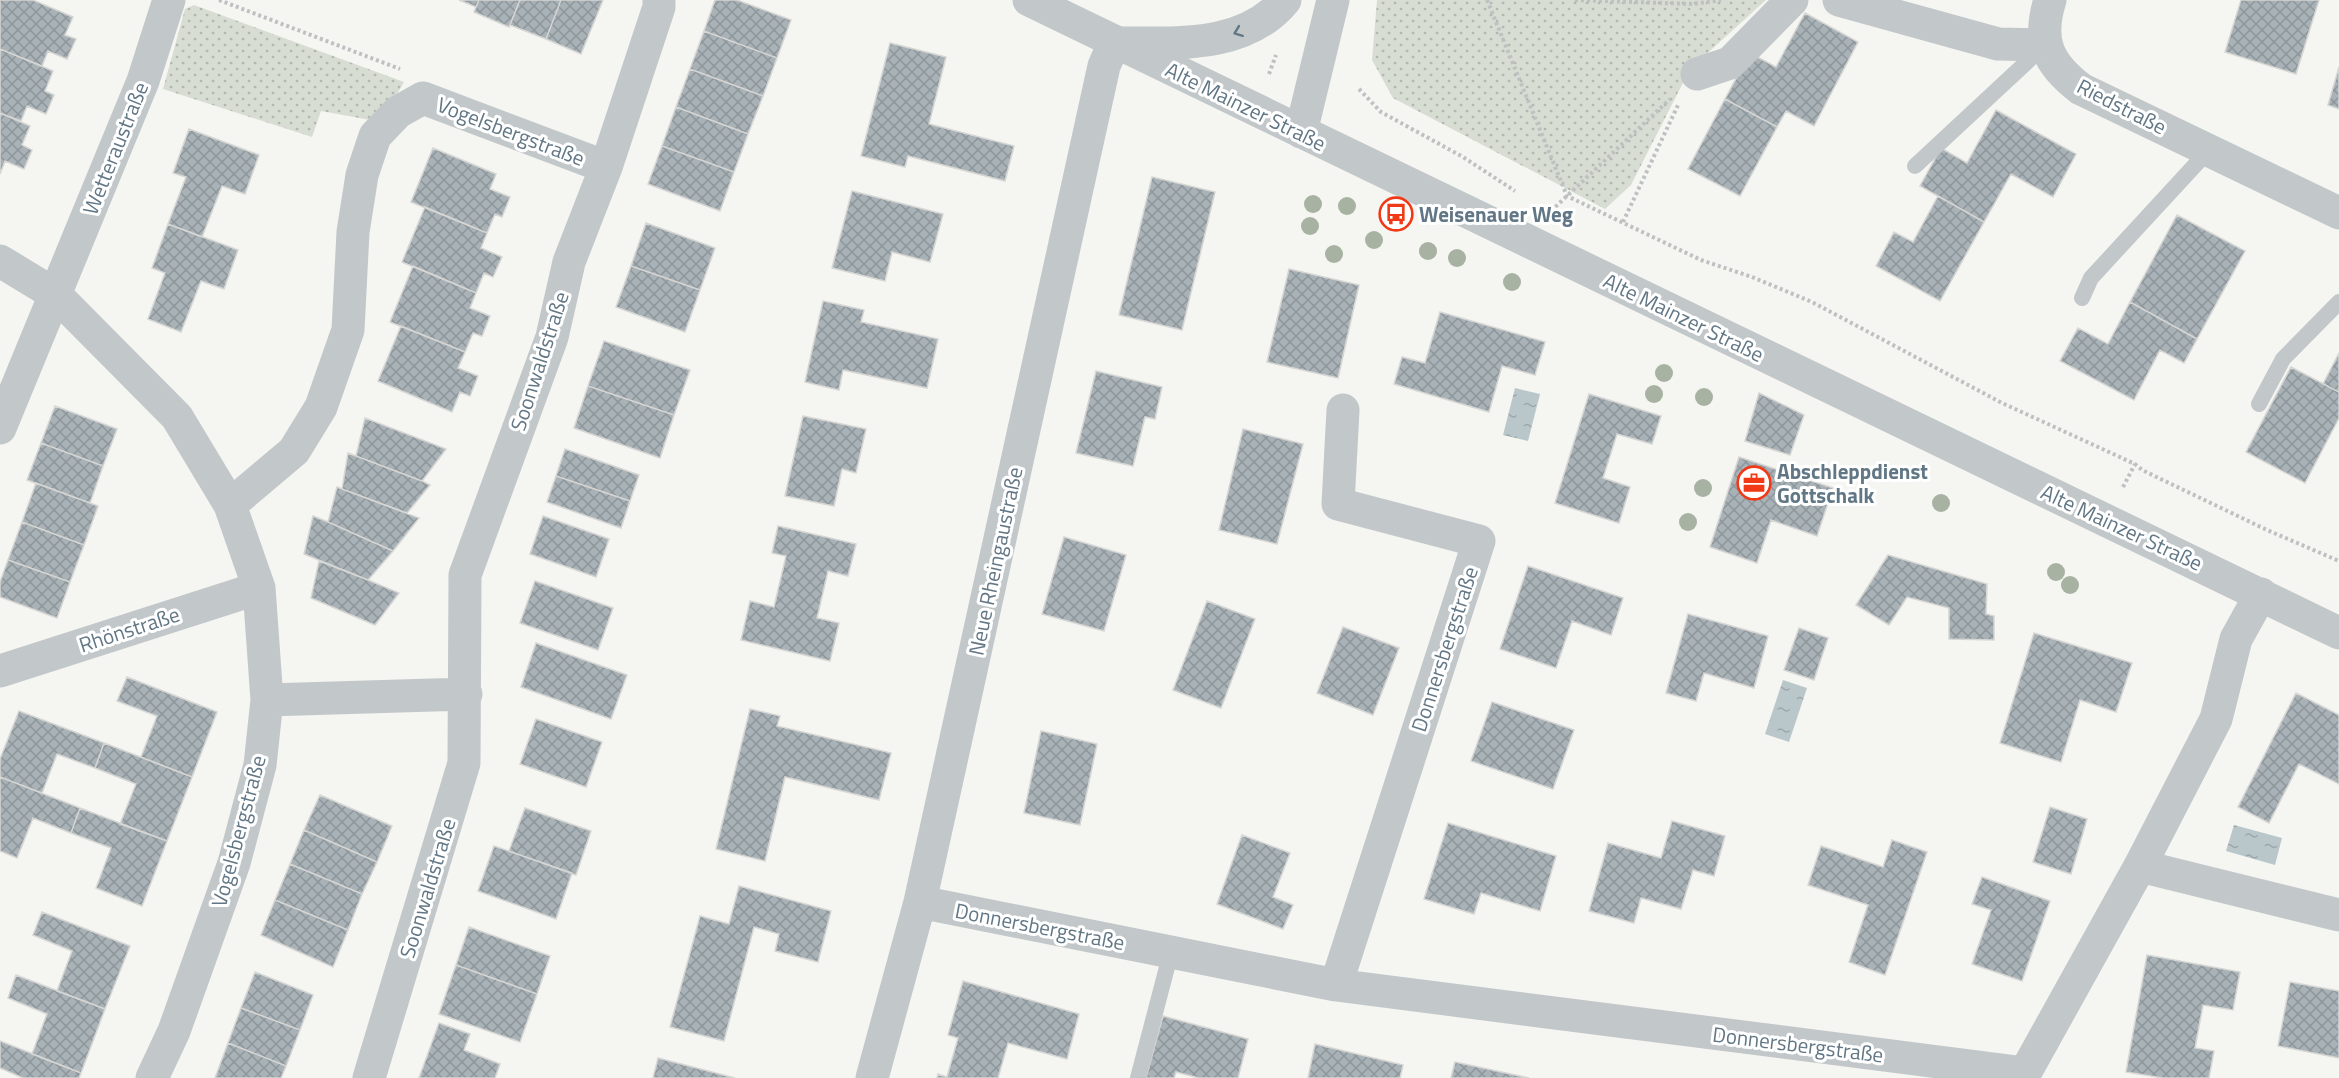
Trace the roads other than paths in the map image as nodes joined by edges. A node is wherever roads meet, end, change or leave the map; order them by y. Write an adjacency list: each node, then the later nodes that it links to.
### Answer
1 (169, 0): 18 (street, Wetteraustraße)
2 (659, 0): 15 (street, Soonwaldstraße)
3 (1029, 0): 9 (street, Alte Mainzer Straße)
4 (1285, 0): 9 (street, one-way to 9)
5 (1333, 0): 12 (street)
6 (1792, 0): 11 (street)
7 (1839, 0): 10 (street)
8 (2050, 0): 10 (street)
9 (1114, 43): 12 (street, Alte Mainzer Straße); 32 (street, Neue Rheingaustraße)
10 (2045, 45): 13 (street, Riedstraße); 14 (lane)
11 (1694, 77)
12 (1301, 132): 26 (street, Alte Mainzer Straße)
13 (2209, 150): 16 (street, Riedstraße); 19 (lane)
14 (1916, 166)
15 (606, 167): 24 (street, Vogelsbergstraße); 29 (street, Soonwaldstraße)
16 (2339, 213)
17 (0, 261): 18 (street, Vogelsbergstraße)
18 (56, 295): 23 (street); 24 (street, Vogelsbergstraße)
19 (2082, 298)
20 (2339, 302): 21 (lane)
21 (2259, 404)
22 (1343, 410): 35 (street, Donnersbergstraße)
23 (0, 428)
24 (230, 505): 25 (street, Vogelsbergstraße)
25 (259, 588): 28 (street, Rhönstraße); 30 (street, Vogelsbergstraße)
26 (2261, 594): 27 (street, Alte Mainzer Straße); 31 (street, Donnersbergstraße)
27 (2339, 633)
28 (0, 671)
29 (465, 694): 30 (street); 38 (street, Soonwaldstraße)
30 (267, 700): 37 (street, Vogelsbergstraße)
31 (2140, 866): 33 (street); 36 (street, Donnersbergstraße)
32 (920, 902): 34 (street, Donnersbergstraße); 39 (street, Neue Rheingaustraße)
33 (2339, 915)
34 (1171, 952): 35 (street, Donnersbergstraße); 40 (lane)
35 (1336, 985): 36 (street, Donnersbergstraße)
36 (2029, 1076)
37 (152, 1078)
38 (369, 1078)
39 (872, 1078)
40 (1138, 1078)

